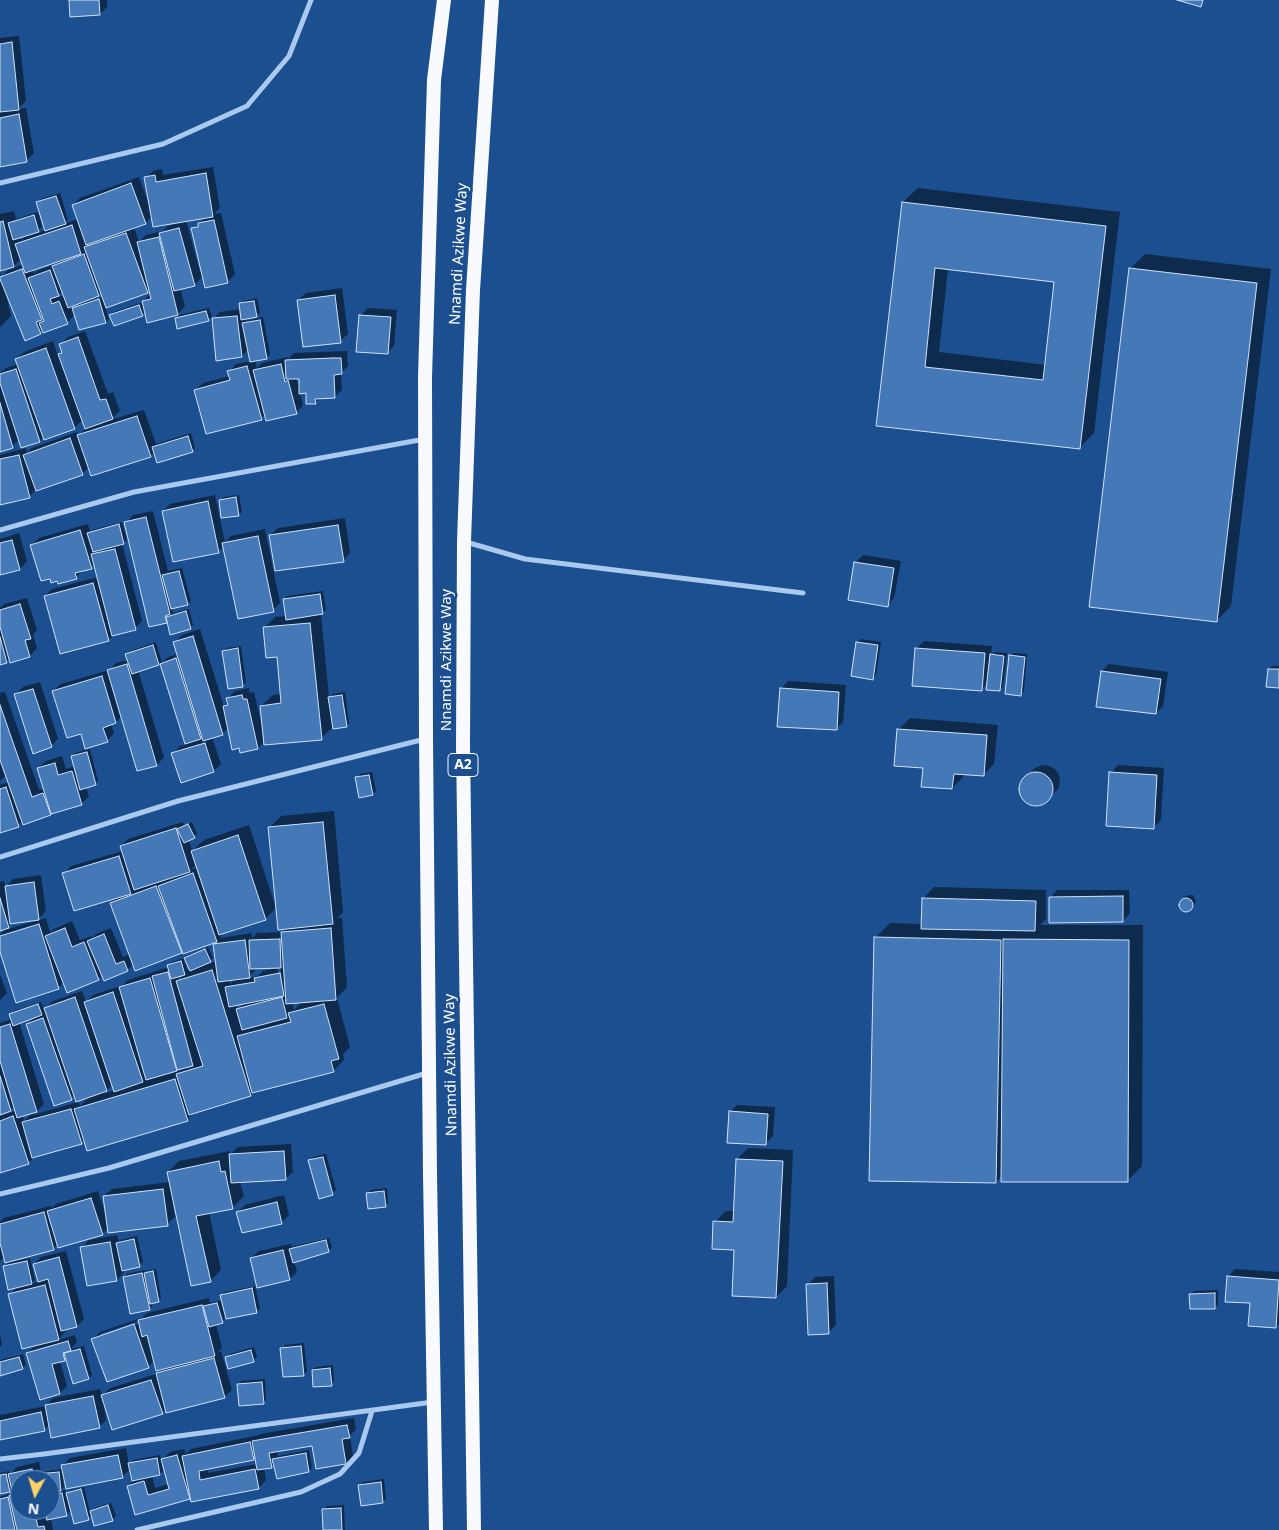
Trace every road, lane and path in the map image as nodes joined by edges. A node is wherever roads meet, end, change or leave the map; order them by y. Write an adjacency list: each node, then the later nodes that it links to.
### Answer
1 (311, 0): 4 (street)
2 (444, 0): 5 (highway, Nnamdi Azikwe Way / A2)
3 (492, 0): 7 (highway, Nnamdi Azikwe Way / A2)
4 (0, 183)
5 (426, 439): 6 (street); 9 (highway, Nnamdi Azikwe Way / A2)
6 (0, 530)
7 (464, 541): 8 (street); 18 (highway, Nnamdi Azikwe Way / A2)
8 (803, 593)
9 (426, 739): 10 (street); 11 (highway, Nnamdi Azikwe Way / A2)
10 (0, 857)
11 (429, 1072): 12 (street); 13 (highway, Nnamdi Azikwe Way / A2)
12 (0, 1194)
13 (434, 1402): 14 (street); 17 (highway, Nnamdi Azikwe Way / A2)
14 (372, 1411): 15 (street); 16 (street)
15 (0, 1459)
16 (137, 1530)
17 (436, 1530)
18 (474, 1530)

